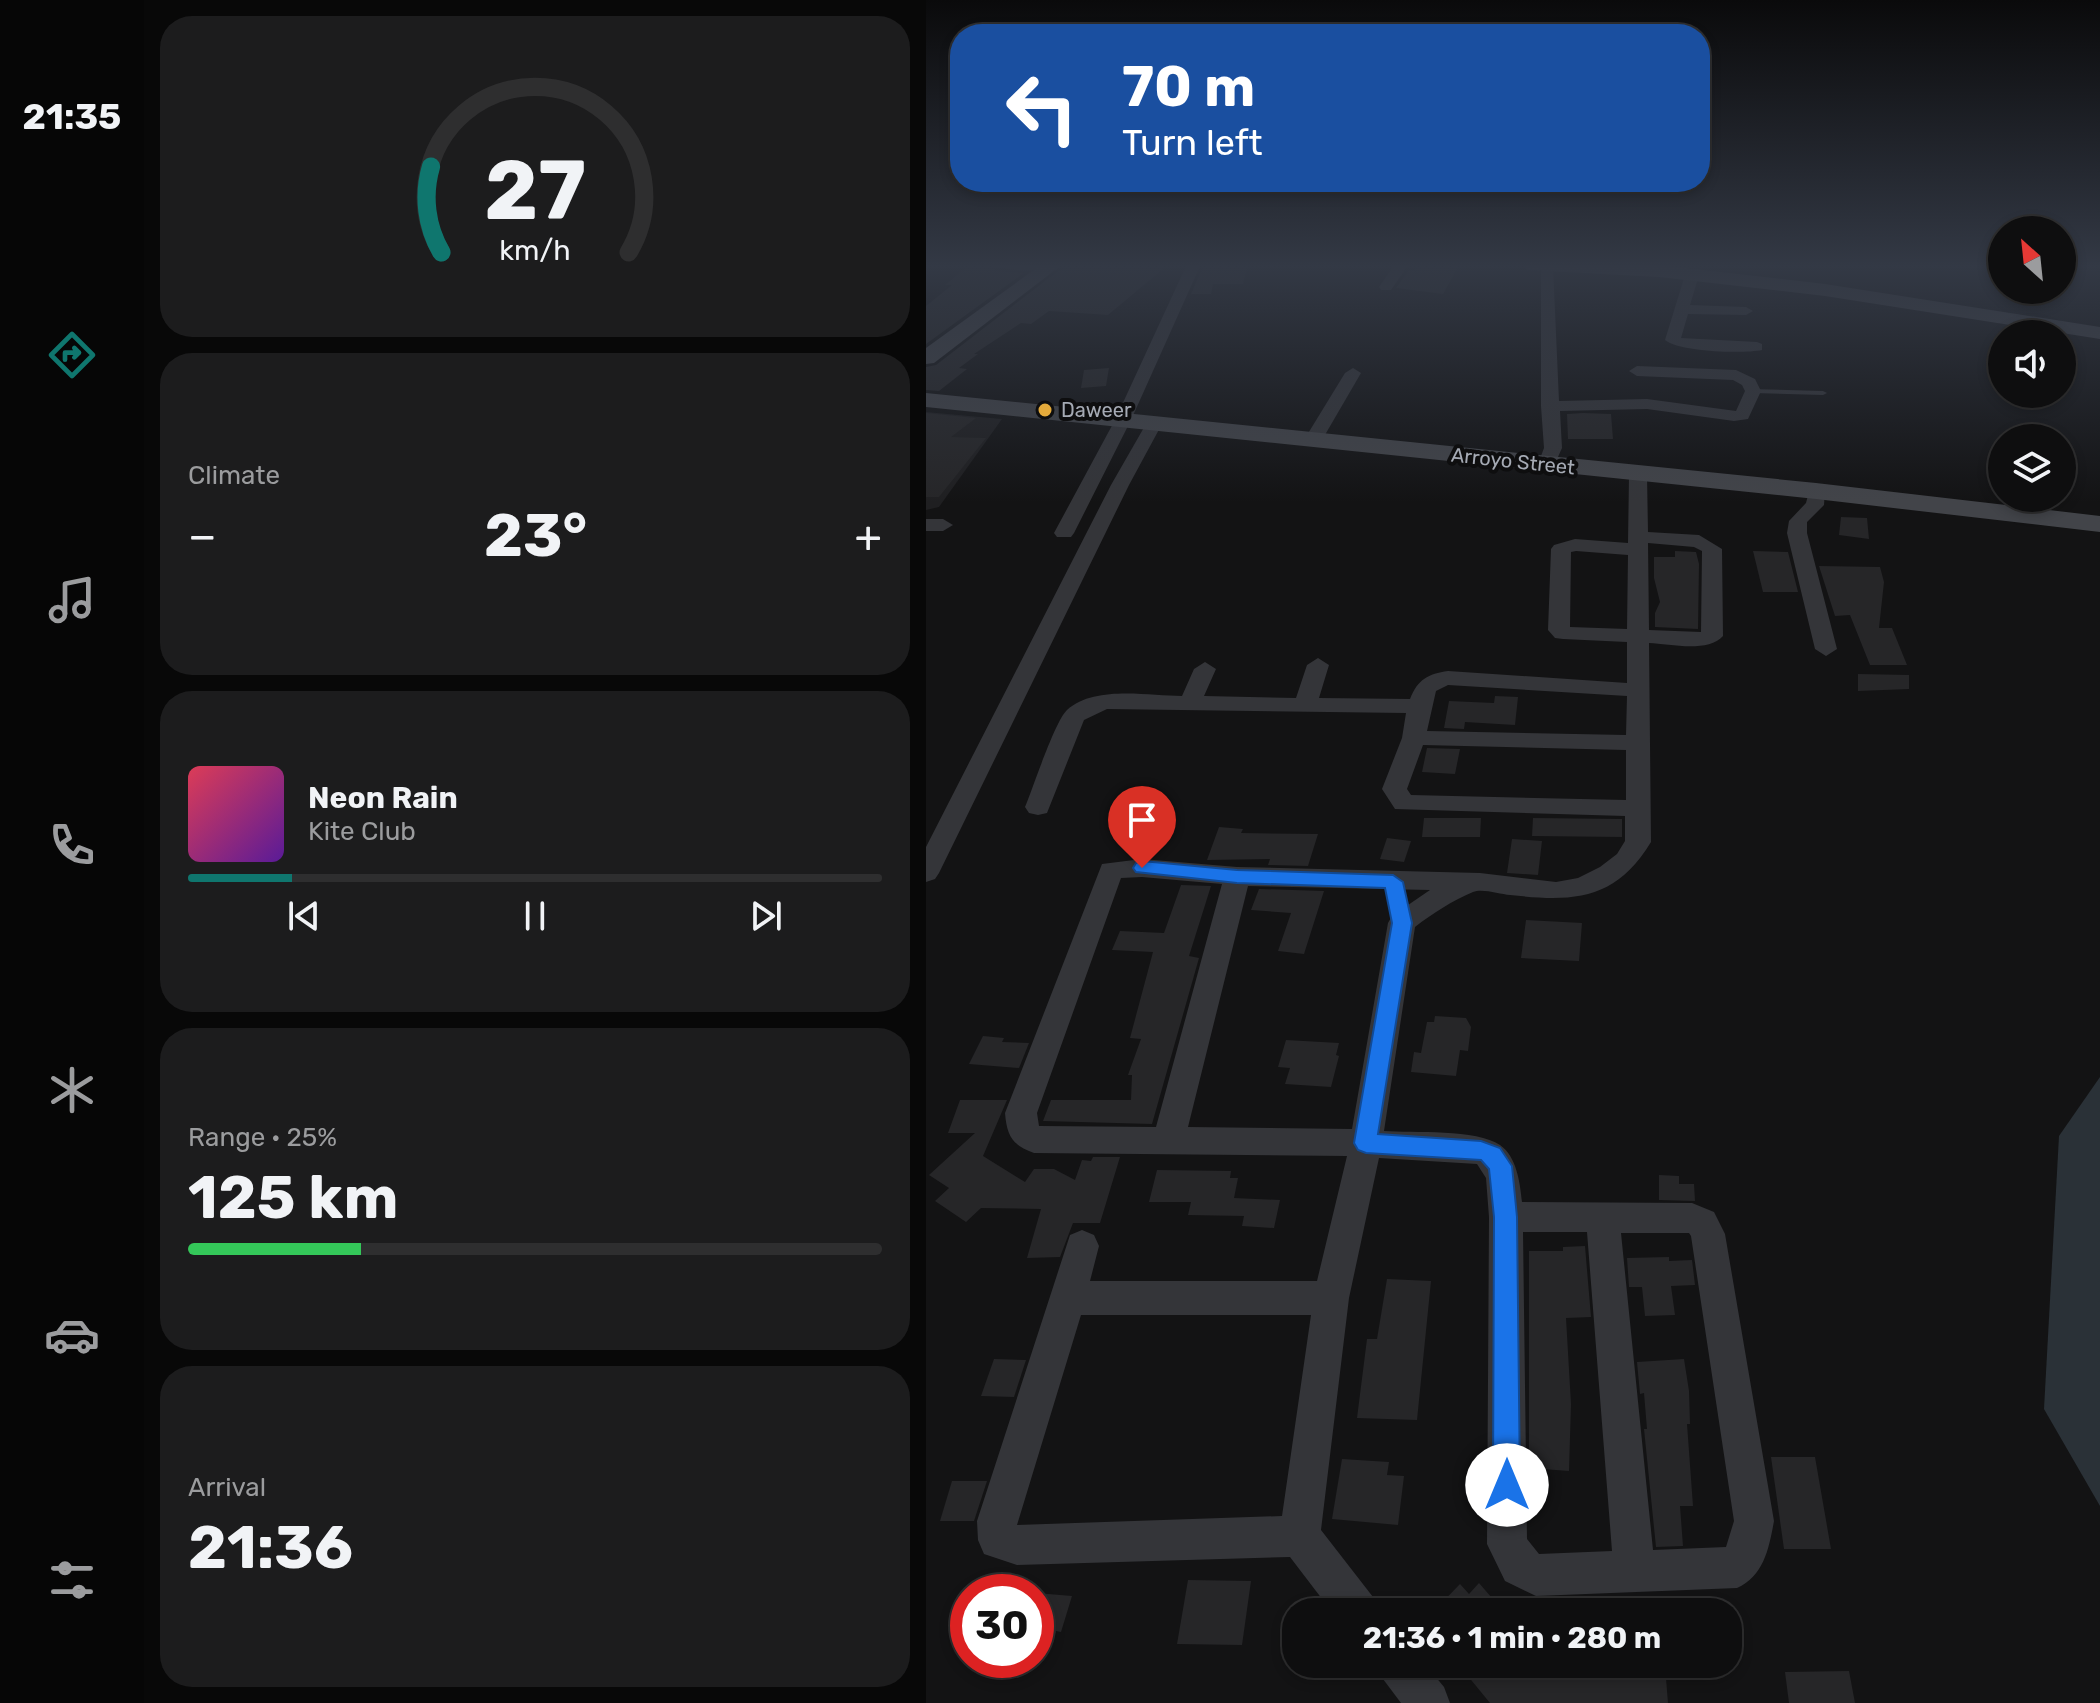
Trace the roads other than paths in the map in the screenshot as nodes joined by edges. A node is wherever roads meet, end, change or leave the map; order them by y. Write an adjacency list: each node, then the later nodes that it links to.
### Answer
1 (946, 343): 7 (street)
2 (1158, 343): 15 (street)
3 (1544, 343): 14 (street)
4 (1687, 343): 5 (street)
5 (1757, 347)
6 (1628, 353): 8 (street)
7 (926, 358)
8 (1637, 371): 10 (street); 13 (street)
9 (1353, 373): 17 (street)
10 (1753, 391): 11 (lane); 13 (street)
11 (1823, 393)
12 (926, 400): 15 (street, Arroyo Street)
13 (1647, 404): 14 (street)
14 (1549, 406): 18 (street)
15 (1123, 420): 16 (street, Arroyo Street); 20 (street)
16 (1154, 424): 17 (street, Arroyo Street); 21 (street)
17 (1313, 440): 18 (street, Arroyo Street)
18 (1547, 464): 19 (street, Arroyo Street)
19 (1638, 475): 22 (street, Arroyo Street); 25 (street)
20 (1088, 485): 21 (street); 24 (street)
21 (1120, 485): 38 (street)
22 (1816, 491): 23 (street, Arroyo Street); 27 (street)
23 (2100, 524)
24 (1064, 533)
25 (1638, 543): 26 (street); 26 (street); 26 (street)
26 (1638, 635): 30 (street)
27 (1826, 649)
28 (1318, 665): 32 (street)
29 (1205, 669): 31 (street)
30 (1637, 690): 33 (street); 35 (street)
31 (1191, 701): 32 (street); 36 (street)
32 (1305, 705): 33 (street)
33 (1419, 706): 34 (street)
34 (1414, 738): 35 (street); 37 (street)
35 (1637, 743): 37 (street)
36 (1038, 807)
37 (1637, 808): 41 (street)
38 (926, 873)
39 (1237, 876): 40 (street); 43 (street); 43 (street)
40 (1393, 882): 41 (street); 42 (street)
41 (1480, 882): 42 (street)
42 (1402, 923): 44 (street)
43 (1169, 1139): 44 (street)
44 (1366, 1143): 45 (street); 49 (street)
45 (1506, 1217): 46 (street); 51 (street)
46 (1603, 1219): 51 (street); 51 (street)
47 (1082, 1246): 48 (street)
48 (1068, 1298): 49 (street); 50 (street)
49 (1331, 1298): 50 (street)
50 (1300, 1536): 52 (street)
51 (1634, 1572)
52 (1347, 1598)
53 (1409, 1678): 54 (street)
54 (1428, 1703)

